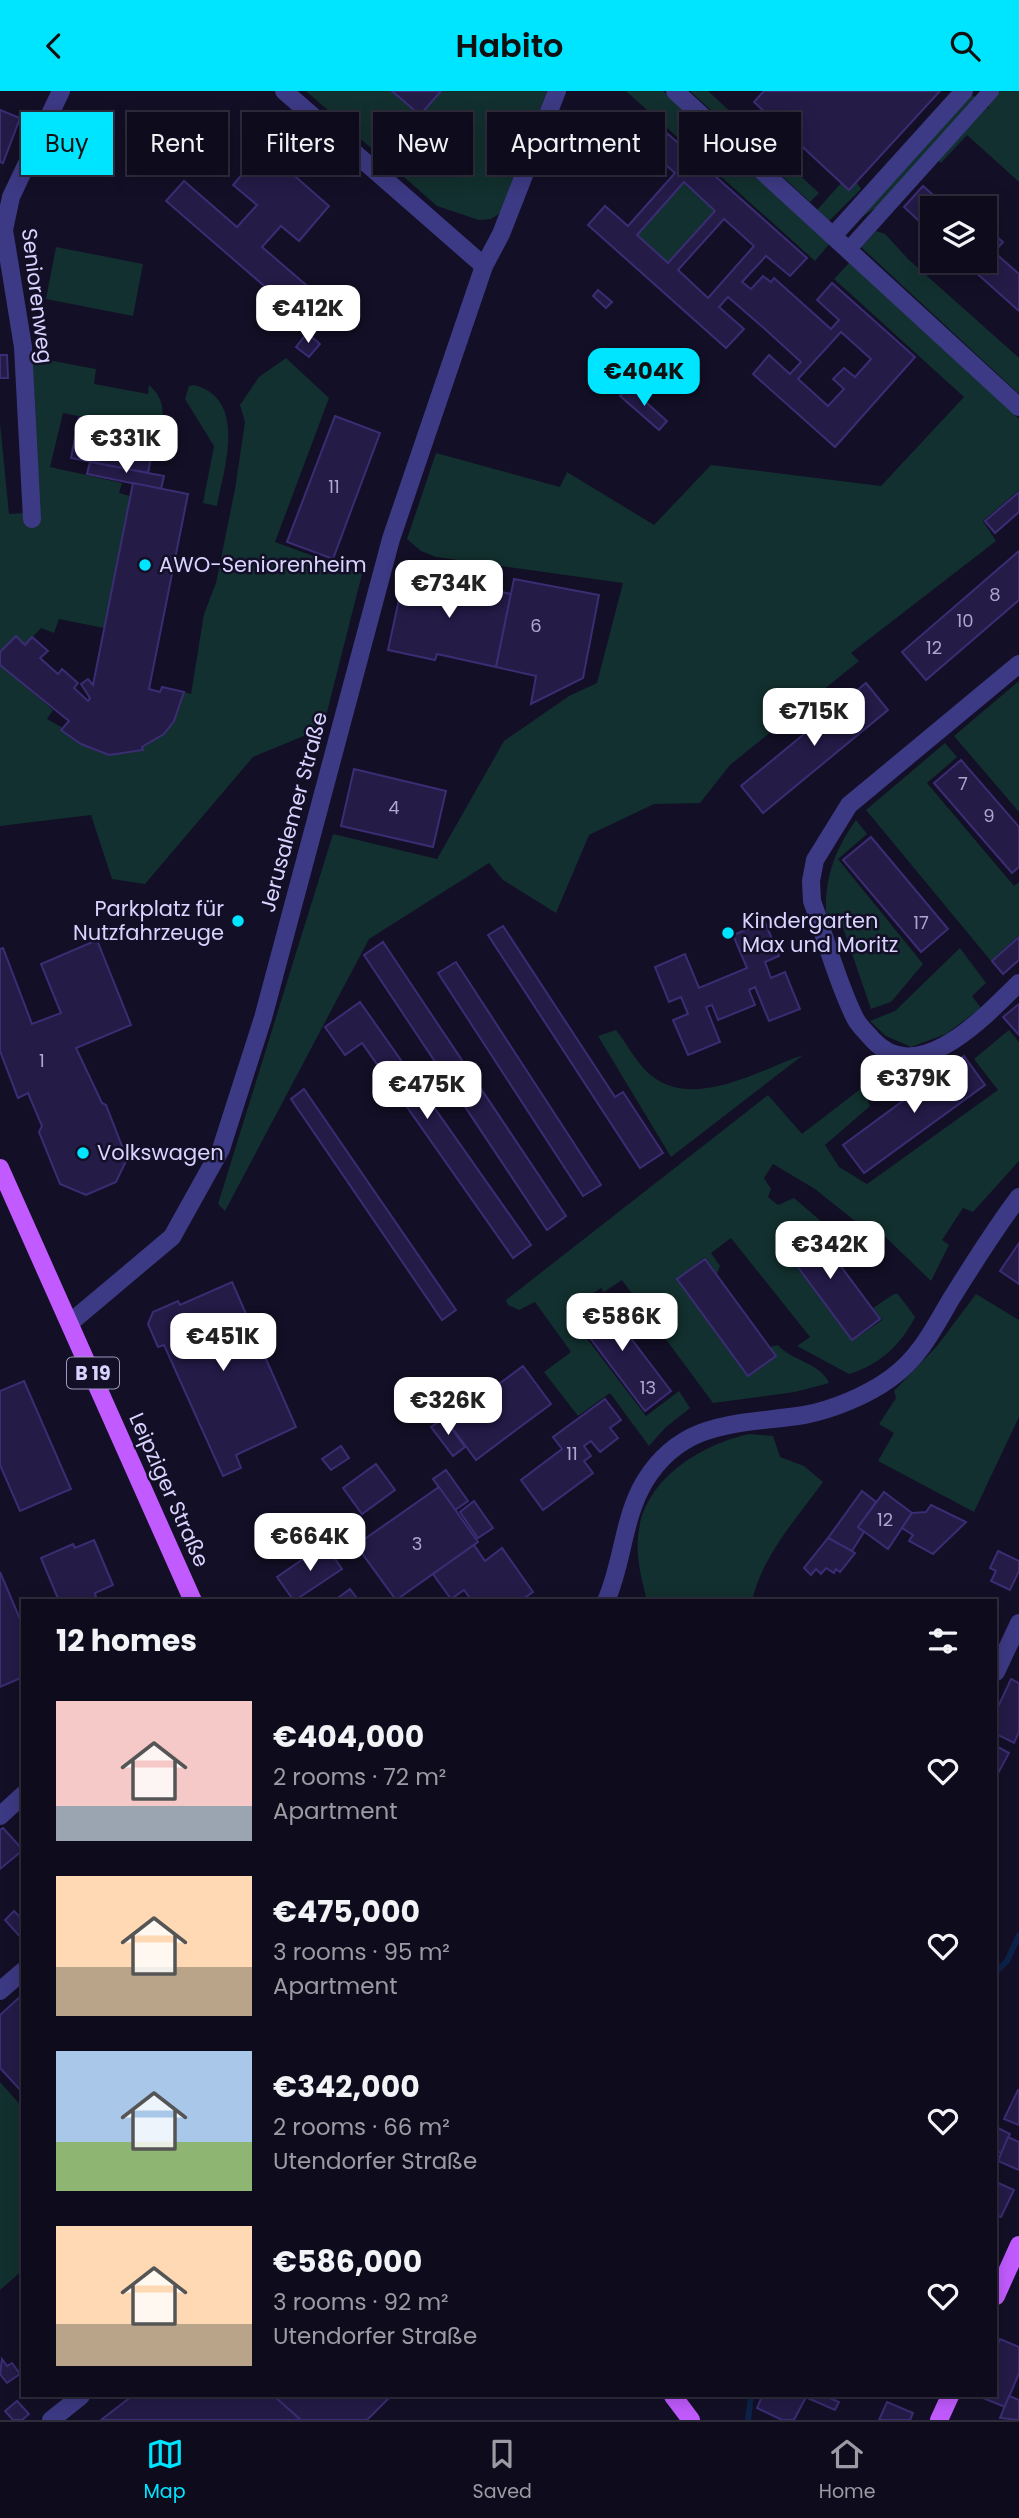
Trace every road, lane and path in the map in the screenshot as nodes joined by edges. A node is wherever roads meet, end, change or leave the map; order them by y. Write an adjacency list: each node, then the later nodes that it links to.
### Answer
1 (61, 91): 11 (street, Seniorenweg)
2 (284, 91): 9 (street)
3 (557, 91): 9 (street, Jerusalemer Straße)
4 (675, 91): 7 (street)
5 (964, 91): 7 (street)
6 (991, 91): 8 (street)
7 (832, 236): 8 (street)
8 (848, 250): 10 (street)
9 (484, 266): 16 (street, Jerusalemer Straße)
10 (1019, 407)
11 (32, 519)
12 (1019, 664): 13 (street)
13 (1019, 983)
14 (0, 1168): 16 (main road, Leipziger Straße / B 19)
15 (1019, 1198): 18 (street)
16 (71, 1322): 17 (main road, Leipziger Straße / B 19)
17 (192, 1599)
18 (607, 1599)
19 (1019, 1623): 20 (street)
20 (997, 1670)
21 (21, 1797): 22 (street)
22 (0, 1816)
23 (21, 1973): 24 (street)
24 (0, 1991)
25 (1019, 2245): 26 (main road)
26 (997, 2294)
27 (80, 2397): 30 (street)
28 (674, 2397): 31 (main road)
29 (950, 2397): 32 (main road)
30 (51, 2420)
31 (691, 2420)
32 (939, 2420)

